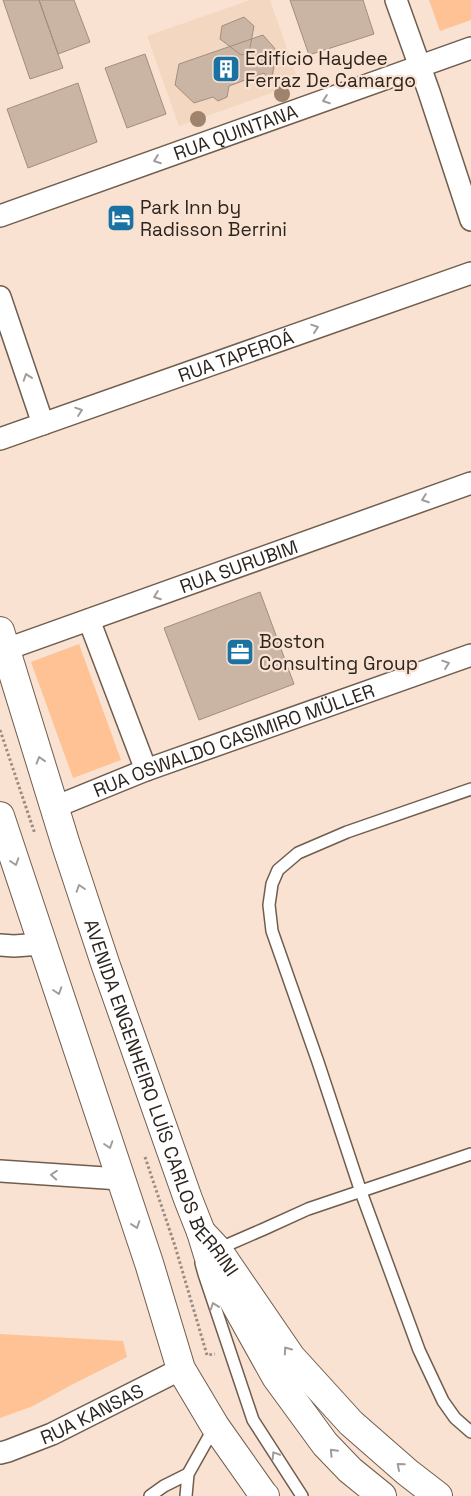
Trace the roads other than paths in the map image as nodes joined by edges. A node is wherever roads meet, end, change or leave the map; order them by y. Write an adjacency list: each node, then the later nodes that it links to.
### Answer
1 (396, 0): 3 (street)
2 (471, 48): 3 (street, RUA QUINTANA)
3 (419, 67): 4 (street, RUA QUINTANA, one-way to 4); 5 (street)
4 (0, 216)
5 (471, 220)
6 (471, 273): 8 (street, RUA TAPEROÁ, one-way to 6)
7 (0, 297): 8 (street, one-way to 7)
8 (43, 424): 9 (street, RUA TAPEROÁ)
9 (0, 439)
10 (471, 483): 11 (street, RUA SURUBIM, one-way to 11)
11 (90, 620): 12 (street, RUA SURUBIM); 14 (street)
12 (3, 640): 16 (main road, AVENIDA ENGENHEIRO LUÍS CARLOS BERRINI, one-way to 12)
13 (471, 656): 14 (street, RUA OSWALDO CASIMIRO MÜLLER, one-way to 13)
14 (146, 770): 16 (street, RUA OSWALDO CASIMIRO MÜLLER)
15 (471, 789): 23 (lane)
16 (55, 807): 24 (main road, AVENIDA ENGENHEIRO LUÍS CARLOS BERRINI, one-way to 16)
17 (0, 816): 18 (main road, one-way to 18)
18 (42, 944): 19 (street); 22 (main road, one-way to 22)
19 (0, 945)
20 (471, 1154): 23 (lane)
21 (0, 1172): 22 (street, one-way to 21)
22 (120, 1179): 26 (main road, one-way to 26)
23 (361, 1192): 25 (lane); 28 (lane)
24 (188, 1199): 25 (main road, AVENIDA ENGENHEIRO LUÍS CARLOS BERRINI); 34 (lane, one-way to 24)
25 (209, 1241): 35 (main road, one-way to 25); 36 (main road, AVENIDA ENGENHEIRO LUÍS CARLOS BERRINI, one-way to 25)
26 (181, 1369): 27 (main road); 29 (street, RUA KANSAS)
27 (215, 1426): 30 (lane); 33 (main road)
28 (471, 1432)
29 (0, 1453)
30 (188, 1474): 31 (lane); 32 (lane)
31 (150, 1496)
32 (186, 1496)
33 (265, 1496)
34 (302, 1496)
35 (382, 1496)
36 (438, 1496)

